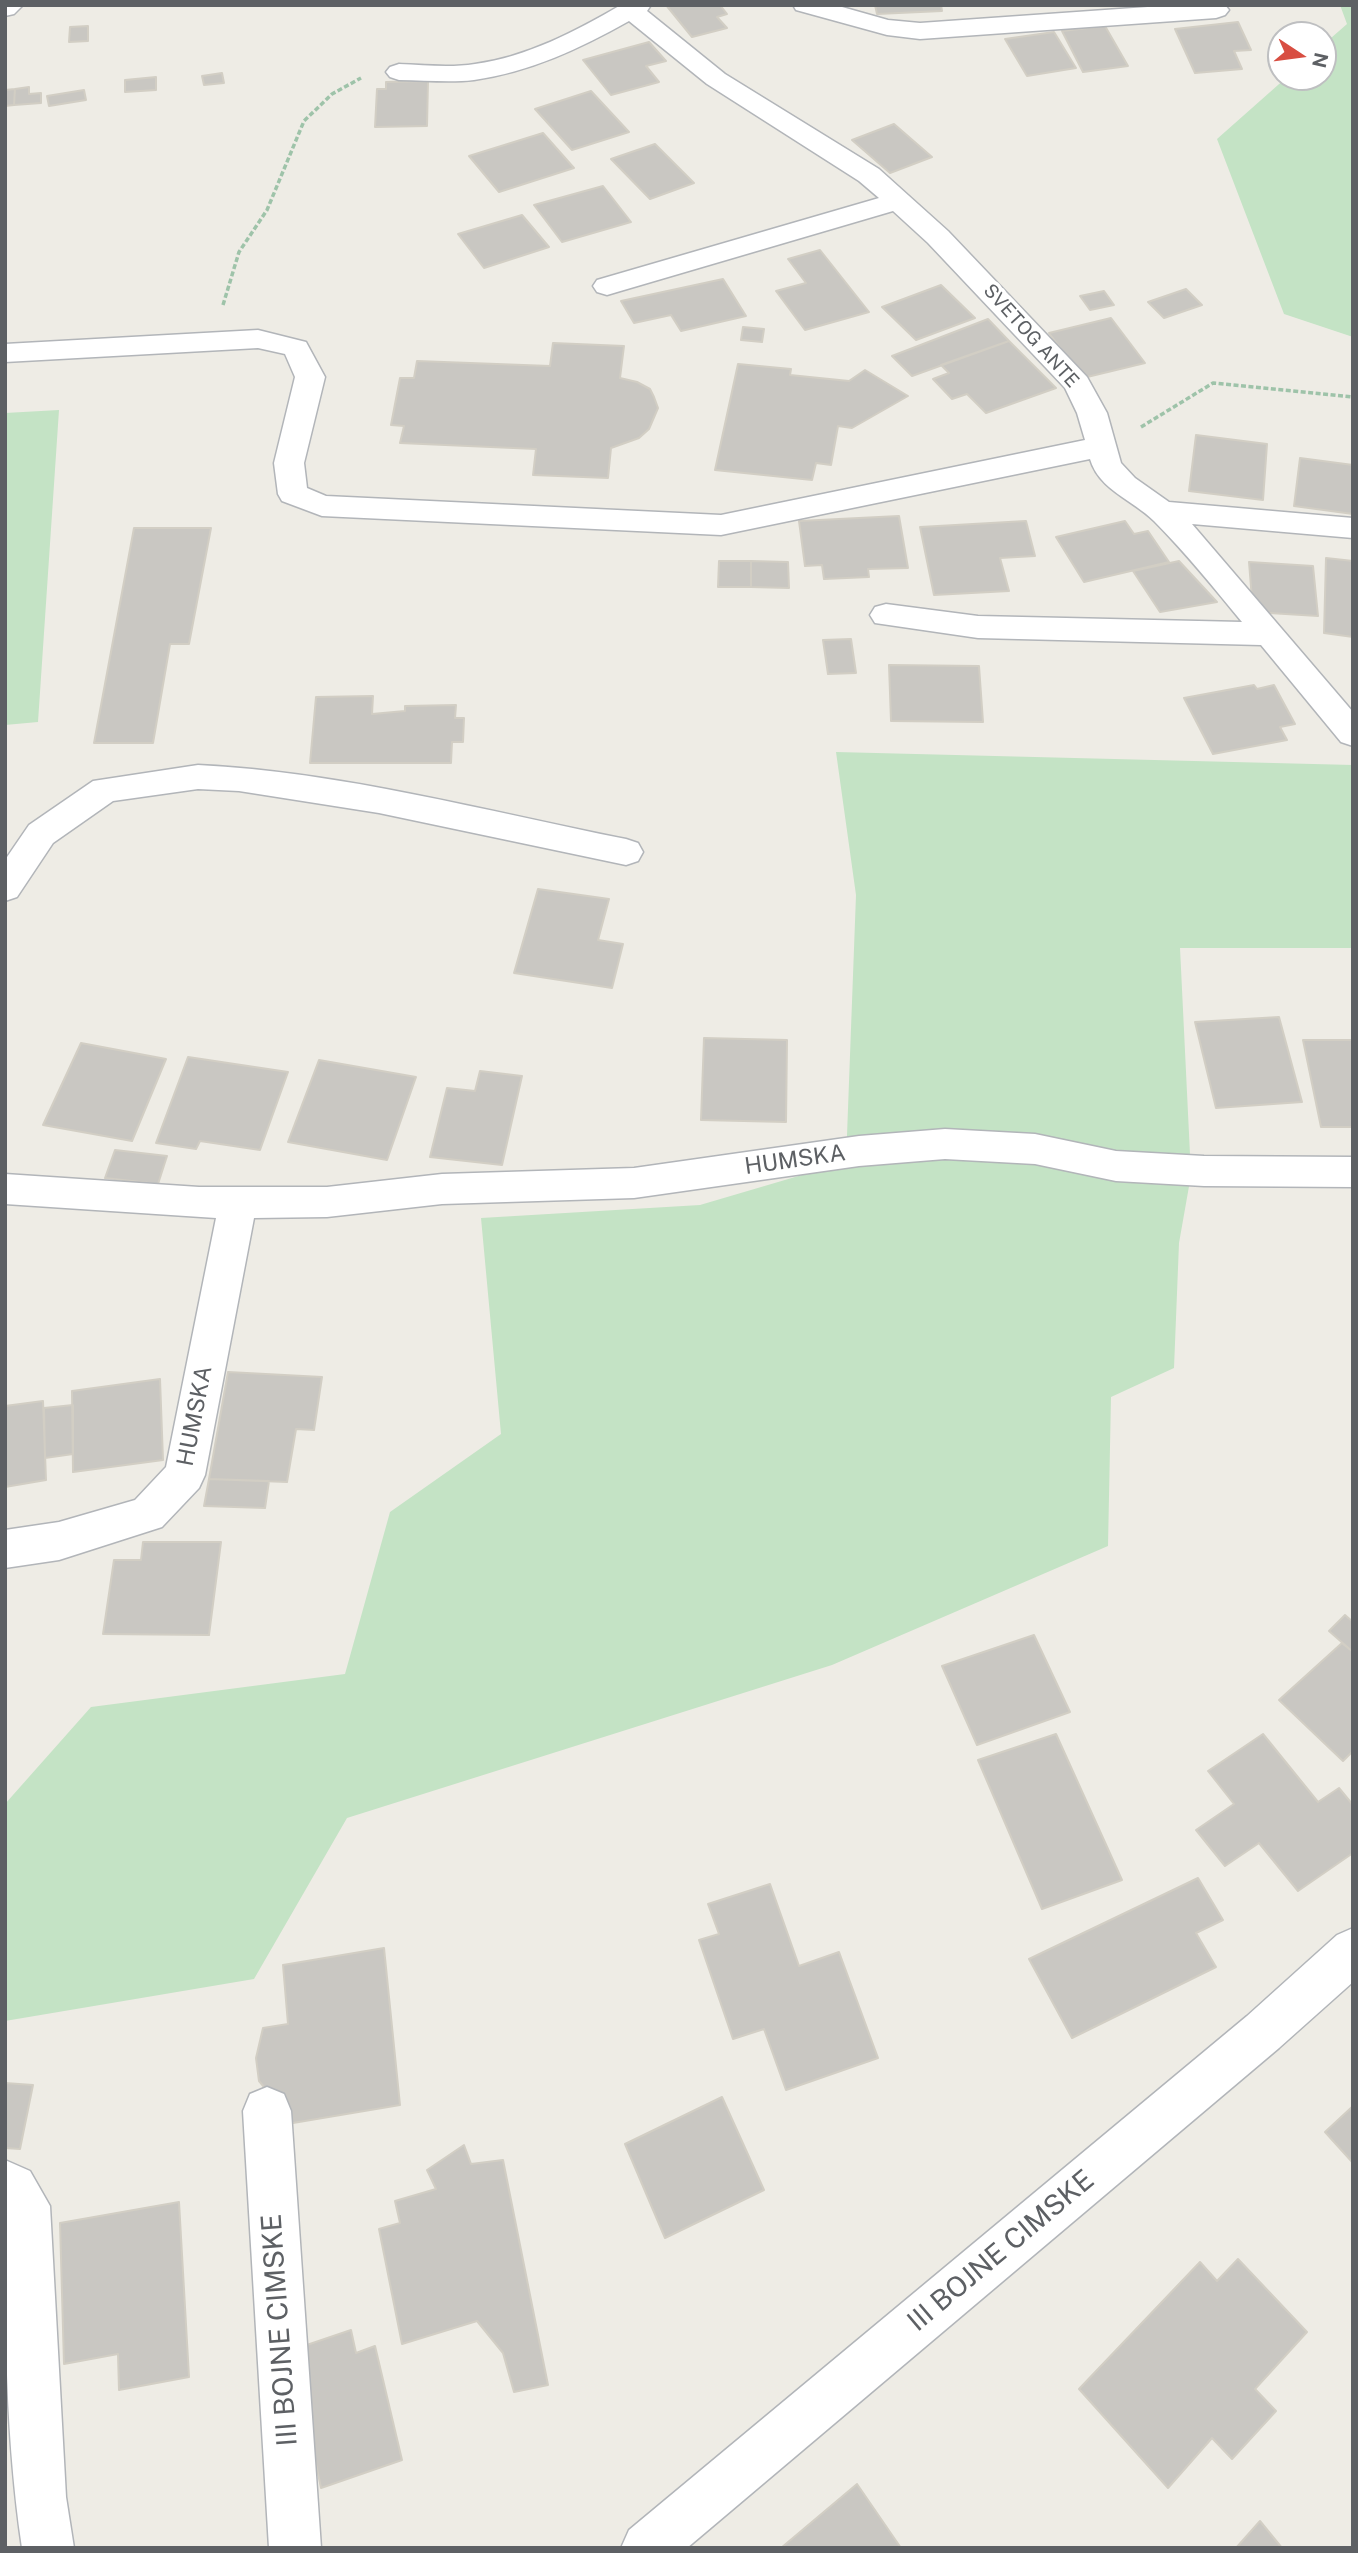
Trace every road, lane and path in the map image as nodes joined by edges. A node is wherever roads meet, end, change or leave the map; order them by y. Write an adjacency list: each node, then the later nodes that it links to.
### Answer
1 (10, 5): 4 (street)
2 (805, 5): 5 (street)
3 (635, 8): 6 (street); 7 (street, SVETOG ANTE)
4 (5, 9)
5 (1216, 10)
6 (399, 72): 9 (path)
7 (900, 201): 8 (street); 12 (street, SVETOG ANTE)
8 (607, 286)
9 (217, 341): 10 (street); 12 (street)
10 (5, 353)
11 (1353, 397): 12 (path)
12 (1099, 447): 13 (street, SVETOG ANTE)
13 (1161, 511): 14 (street); 16 (street, SVETOG ANTE)
14 (1353, 528)
15 (886, 615): 16 (street)
16 (1267, 634): 17 (street, SVETOG ANTE)
17 (1353, 734)
18 (625, 852): 19 (street)
19 (5, 888)
20 (1353, 1172): 22 (street, HUMSKA)
21 (5, 1189): 22 (street, HUMSKA)
22 (238, 1202): 23 (street, HUMSKA)
23 (5, 1549)
24 (1353, 1951): 29 (street, III BOJNE CIMSKE)
25 (267, 2112): 28 (street, III BOJNE CIMSKE)
26 (5, 2184): 27 (street)
27 (48, 2548)
28 (295, 2548)
29 (648, 2548)

